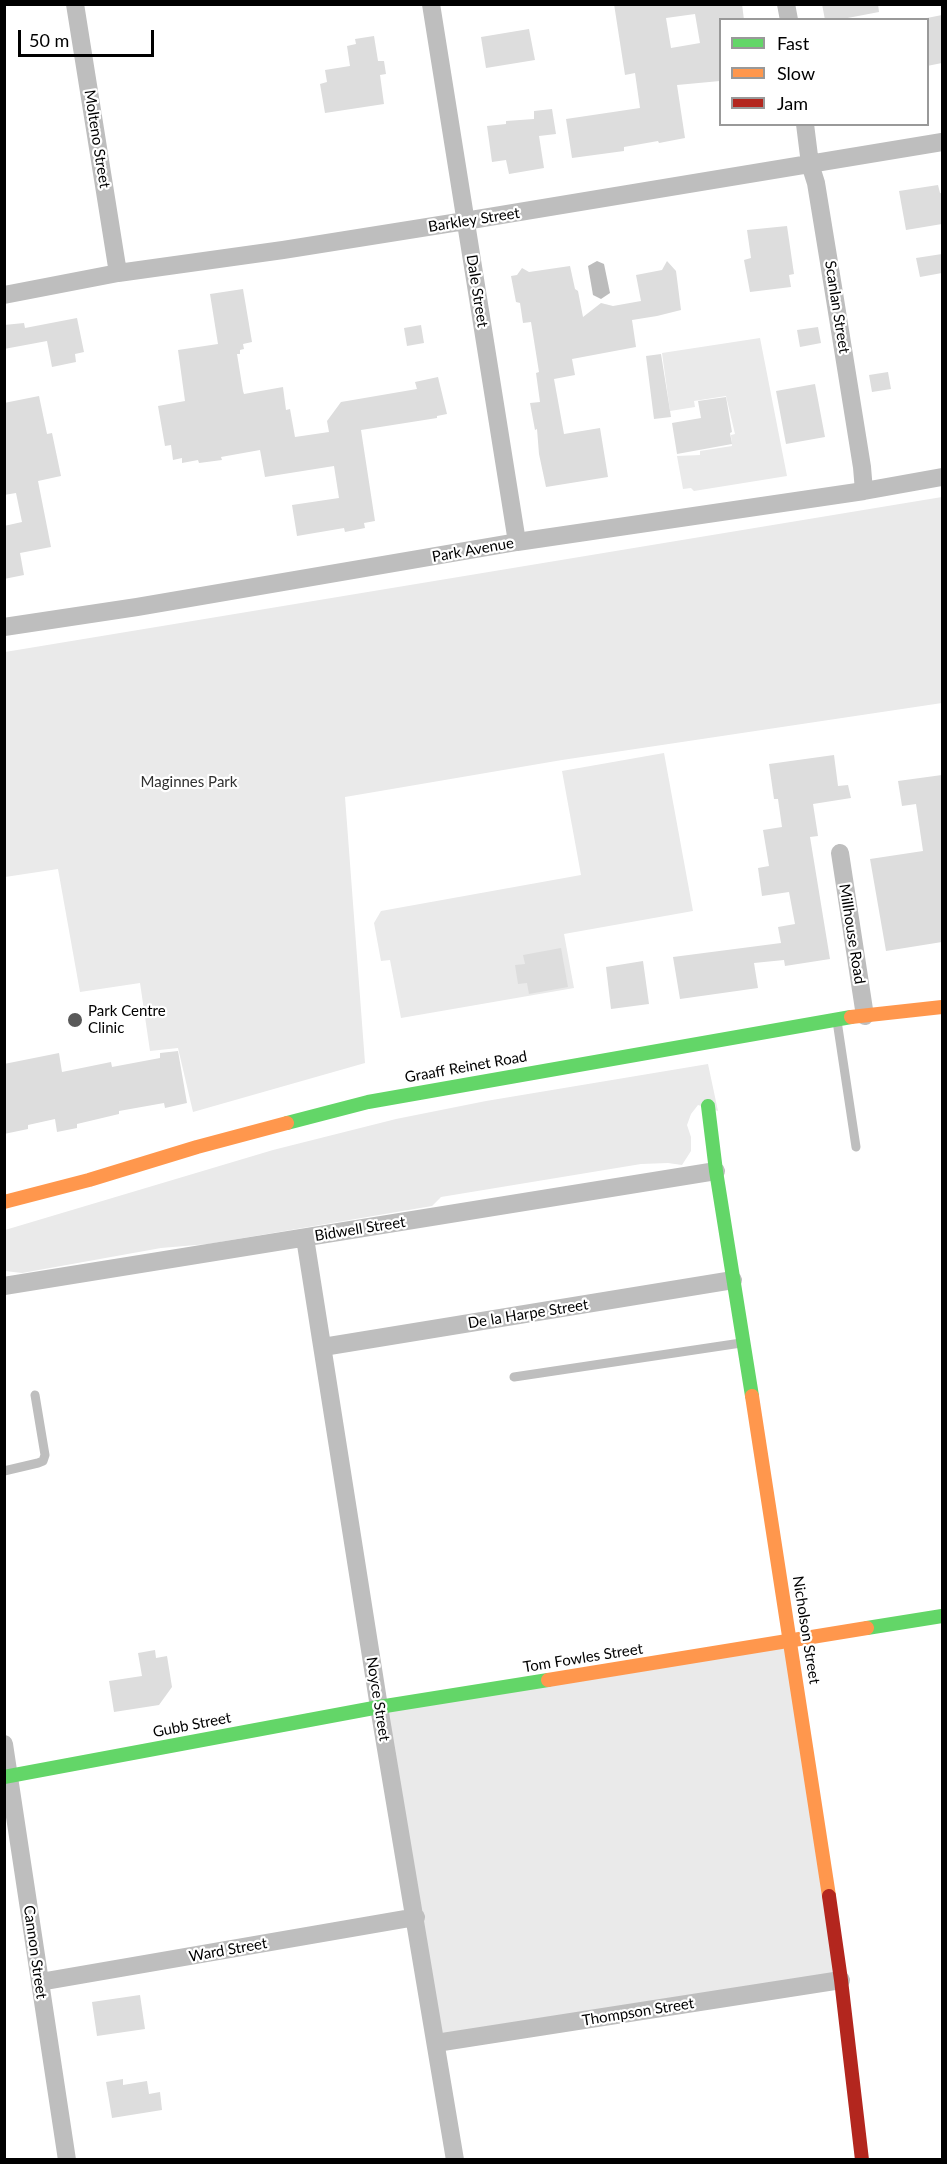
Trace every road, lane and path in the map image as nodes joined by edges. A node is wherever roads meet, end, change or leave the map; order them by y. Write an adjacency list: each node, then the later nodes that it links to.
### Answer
1 (75, 4): 7 (street, Molteno Street)
2 (431, 4): 6 (street, Dale Street)
3 (805, 126): 5 (street, Scanlan Street)
4 (942, 142): 5 (street, Barkley Street)
5 (810, 164): 6 (street, Barkley Street); 10 (street, Scanlan Street)
6 (465, 221): 7 (street, Barkley Street); 11 (street, Dale Street)
7 (118, 273): 8 (street, Barkley Street)
8 (4, 295)
9 (942, 477): 10 (street, Park Avenue)
10 (864, 491): 11 (street, Park Avenue)
11 (517, 542): 12 (street, Park Avenue)
12 (4, 627)
13 (840, 853): 15 (street, Millhouse Road)
14 (942, 1007): 15 (street, Graaff Reinet Road)
15 (865, 1016): 16 (street, Graaff Reinet Road)
16 (837, 1019): 18 (lane); 20 (street, Graaff Reinet Road)
17 (708, 1106): 19 (street, Nicholson Street)
18 (856, 1147)
19 (716, 1171): 21 (street, Bidwell Street); 22 (street, Nicholson Street)
20 (4, 1202)
21 (304, 1238): 23 (street, Bidwell Street); 25 (street, Noyce Street)
22 (734, 1280): 24 (street, Nicholson Street); 25 (street, De la Harpe Street)
23 (4, 1286)
24 (744, 1343): 26 (lane); 30 (street, Nicholson Street)
25 (323, 1347): 31 (street, Noyce Street)
26 (514, 1377)
27 (34, 1395): 28 (lane)
28 (4, 1471)
29 (942, 1617): 30 (street, Tom Fowles Street)
30 (791, 1641): 31 (street, Tom Fowles Street); 35 (street, Nicholson Street)
31 (379, 1707): 33 (street, Gubb Street); 34 (street, Noyce Street)
32 (4, 1744): 33 (street, Cannon Street)
33 (7, 1776): 36 (street, Cannon Street)
34 (416, 1917): 36 (street, Ward Street); 37 (street, Noyce Street)
35 (841, 1980): 37 (street, Thompson Street); 40 (street, Nicholson Street)
36 (40, 1982): 38 (street, Cannon Street)
37 (436, 2043): 39 (street, Noyce Street)
38 (67, 2160)
39 (455, 2160)
40 (862, 2160)

